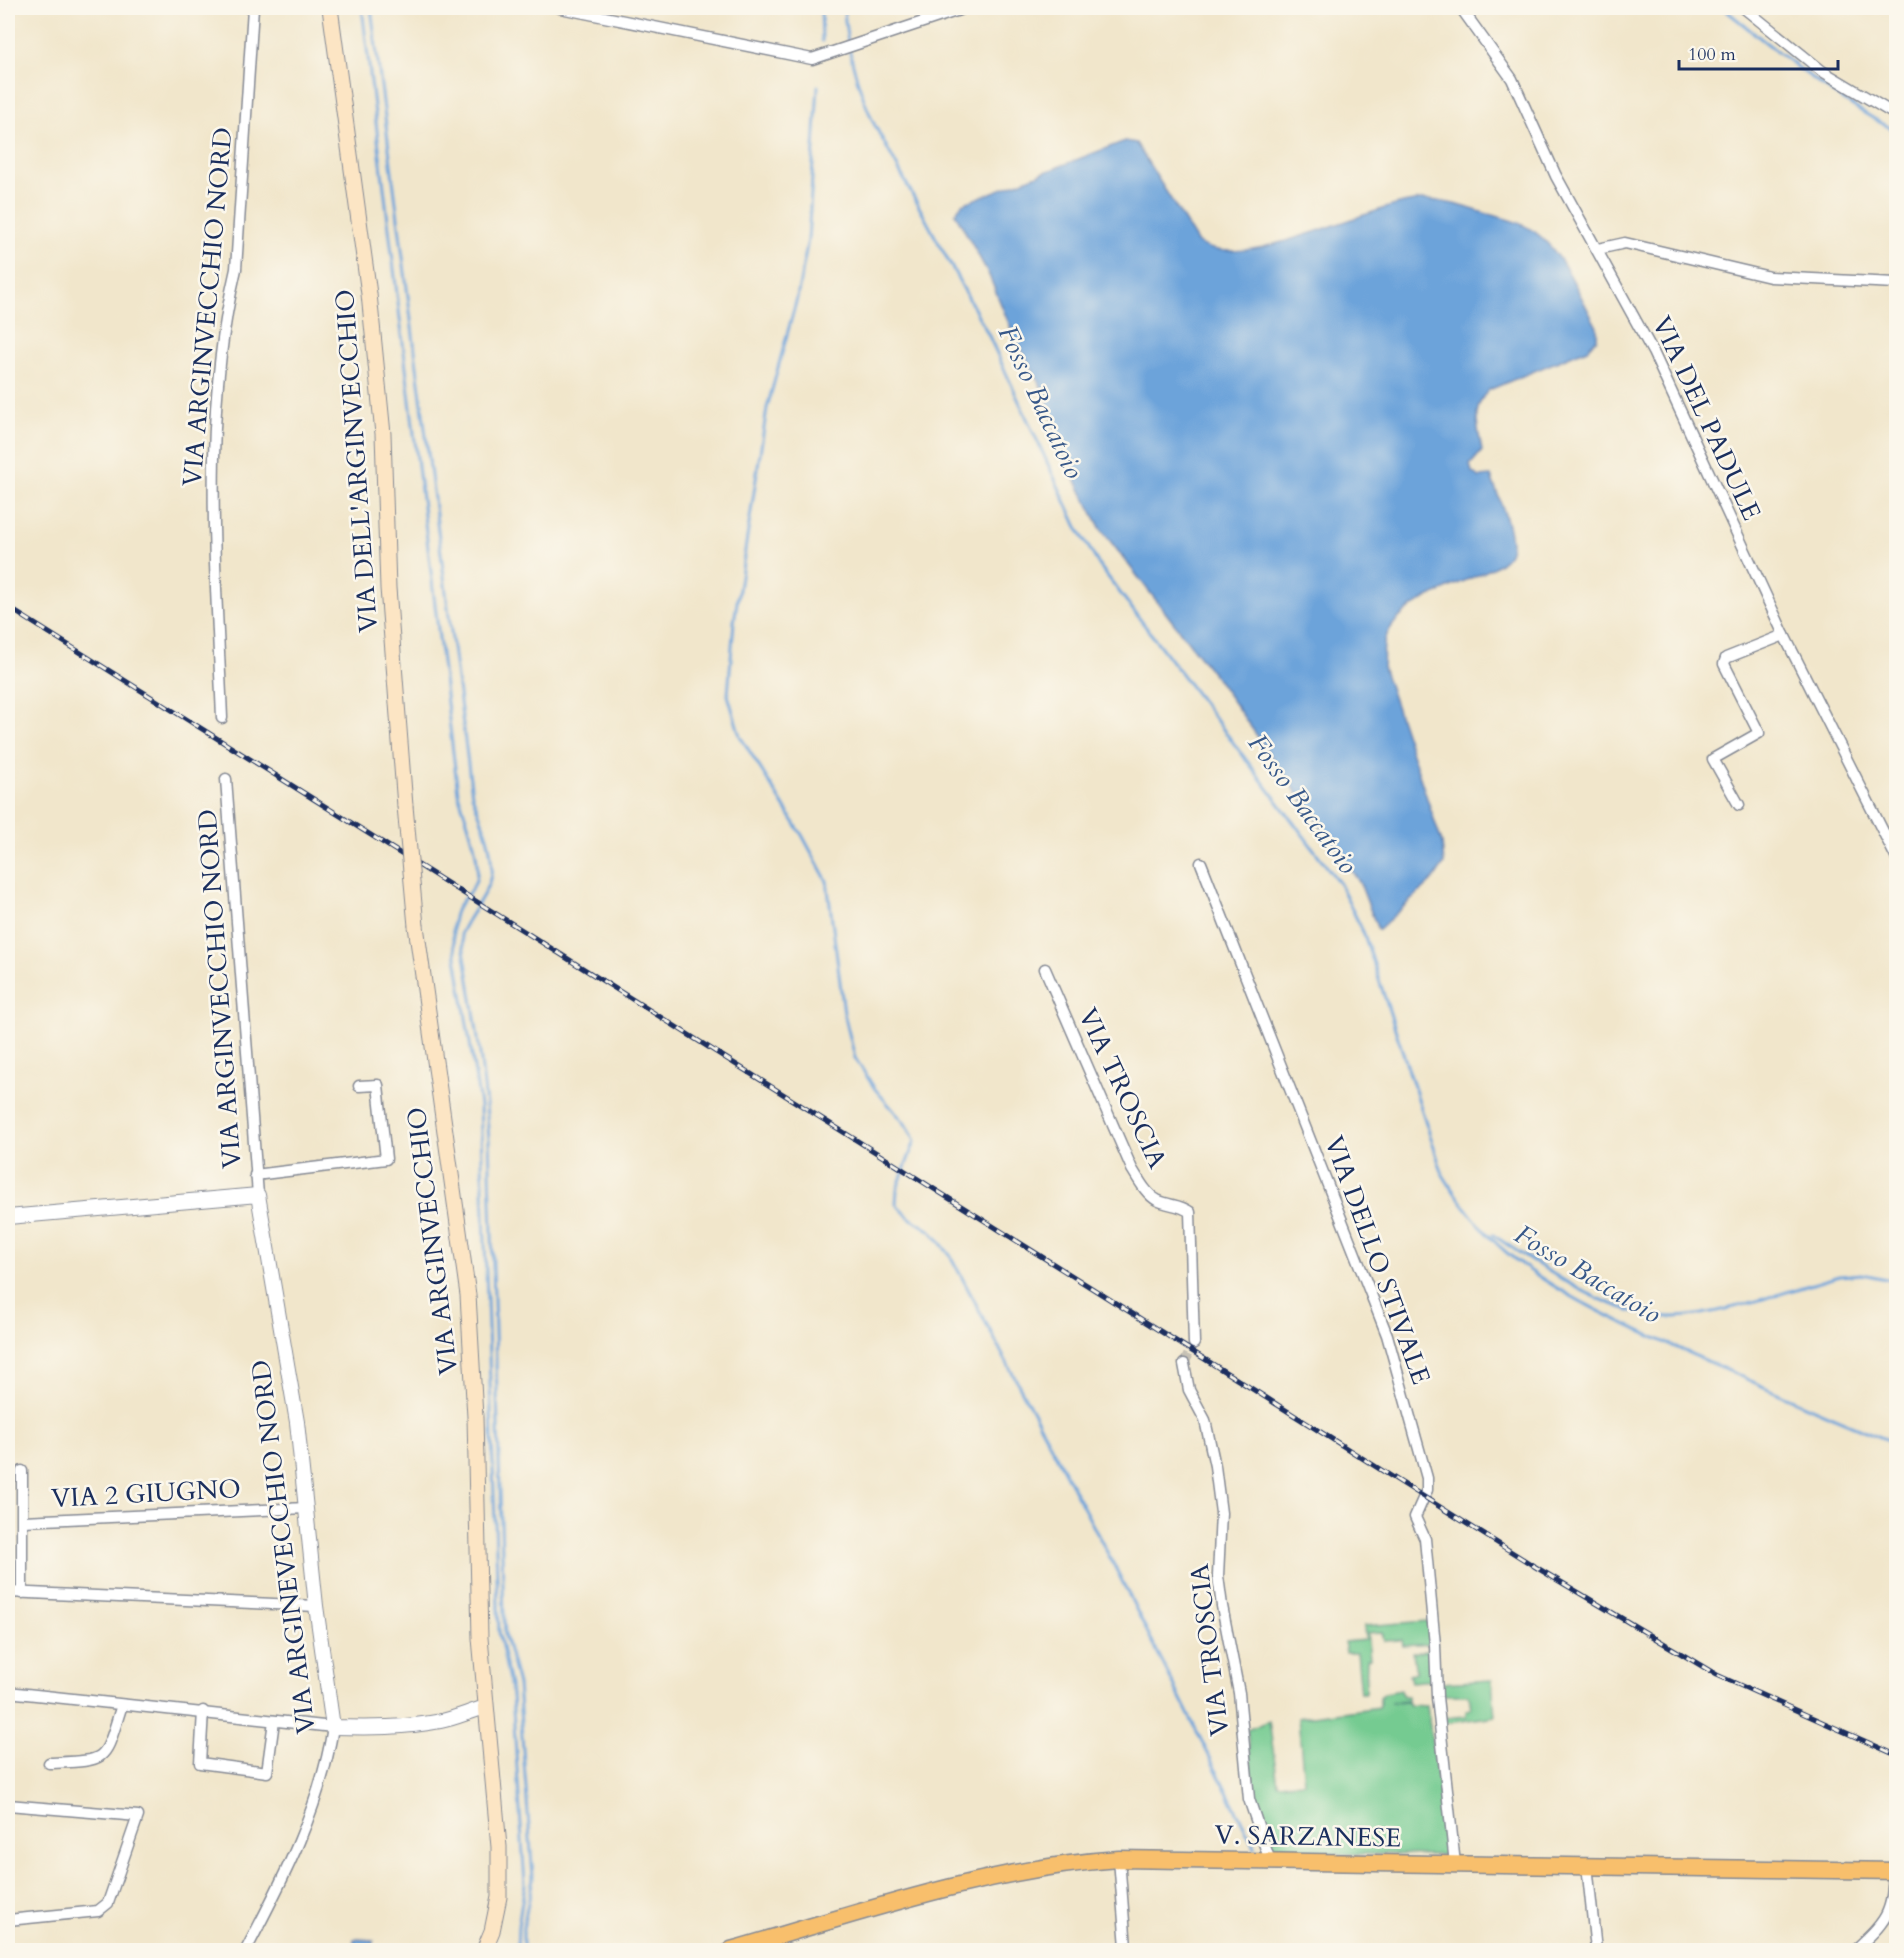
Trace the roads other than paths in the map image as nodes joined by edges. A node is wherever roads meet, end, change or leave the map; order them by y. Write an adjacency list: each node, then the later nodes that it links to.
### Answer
1 (253, 8): 11 (street, VIA ARGINVECCHIO NORD)
2 (330, 8): 14 (main road, VIA DELL'ARGINVECCHIO)
3 (560, 8): 4 (street)
4 (965, 8)
5 (1461, 8): 8 (street, VIA DEL PADULE)
6 (1744, 8): 7 (street)
7 (1896, 115)
8 (1598, 249): 9 (street); 10 (street, VIA DEL PADULE)
9 (1896, 283)
10 (1784, 636): 13 (street); 15 (street, VIA DEL PADULE)
11 (222, 718)
12 (226, 779): 19 (street, VIA ARGINVECCHIO NORD)
13 (1739, 805)
14 (405, 806): 32 (main road, VIA ARGINVECCHIO, bridge)
15 (1896, 857)
16 (1201, 863): 40 (street, VIA DELLO STIVALE)
17 (1045, 969): 22 (street, VIA TROSCIA)
18 (359, 1086): 19 (street)
19 (255, 1175): 20 (street, VIA ARGINVECCHIO NORD)
20 (258, 1195): 21 (street); 25 (street, VIA ARGINEVECCHIO NORD)
21 (8, 1217)
22 (1194, 1343)
23 (1184, 1364): 39 (street, VIA TROSCIA)
24 (22, 1471): 26 (street, VIA 2 GIUGNO)
25 (306, 1508): 26 (street, VIA 2 GIUGNO); 29 (street, VIA ARGINEVECCHIO NORD)
26 (22, 1521): 28 (street, VIA 2 GIUGNO)
27 (8, 1592): 28 (street)
28 (22, 1593): 29 (street)
29 (316, 1606): 35 (street, VIA ARGINEVECCHIO NORD)
30 (8, 1692): 31 (street)
31 (122, 1705): 33 (street); 36 (street)
32 (486, 1707): 35 (street); 45 (main road, VIA ARGINVECCHIO)
33 (203, 1711): 34 (street); 34 (street)
34 (274, 1721): 35 (street)
35 (333, 1727): 44 (street, VIA ARGINEVECCHIO NORD)
36 (49, 1763)
37 (8, 1805): 43 (street)
38 (1119, 1859): 39 (main road, V. SARZANESE); 46 (main road, V. SARZANESE); 47 (street)
39 (1270, 1861): 40 (main road, V. SARZANESE)
40 (1455, 1864): 41 (main road, V. SARZANESE)
41 (1587, 1865): 42 (main road, V. SARZANESE); 48 (street)
42 (1895, 1871): 49 (street)
43 (8, 1920)
44 (246, 1950)
45 (484, 1950)
46 (730, 1950)
47 (1135, 1950)
48 (1596, 1950)
49 (1855, 1950)

